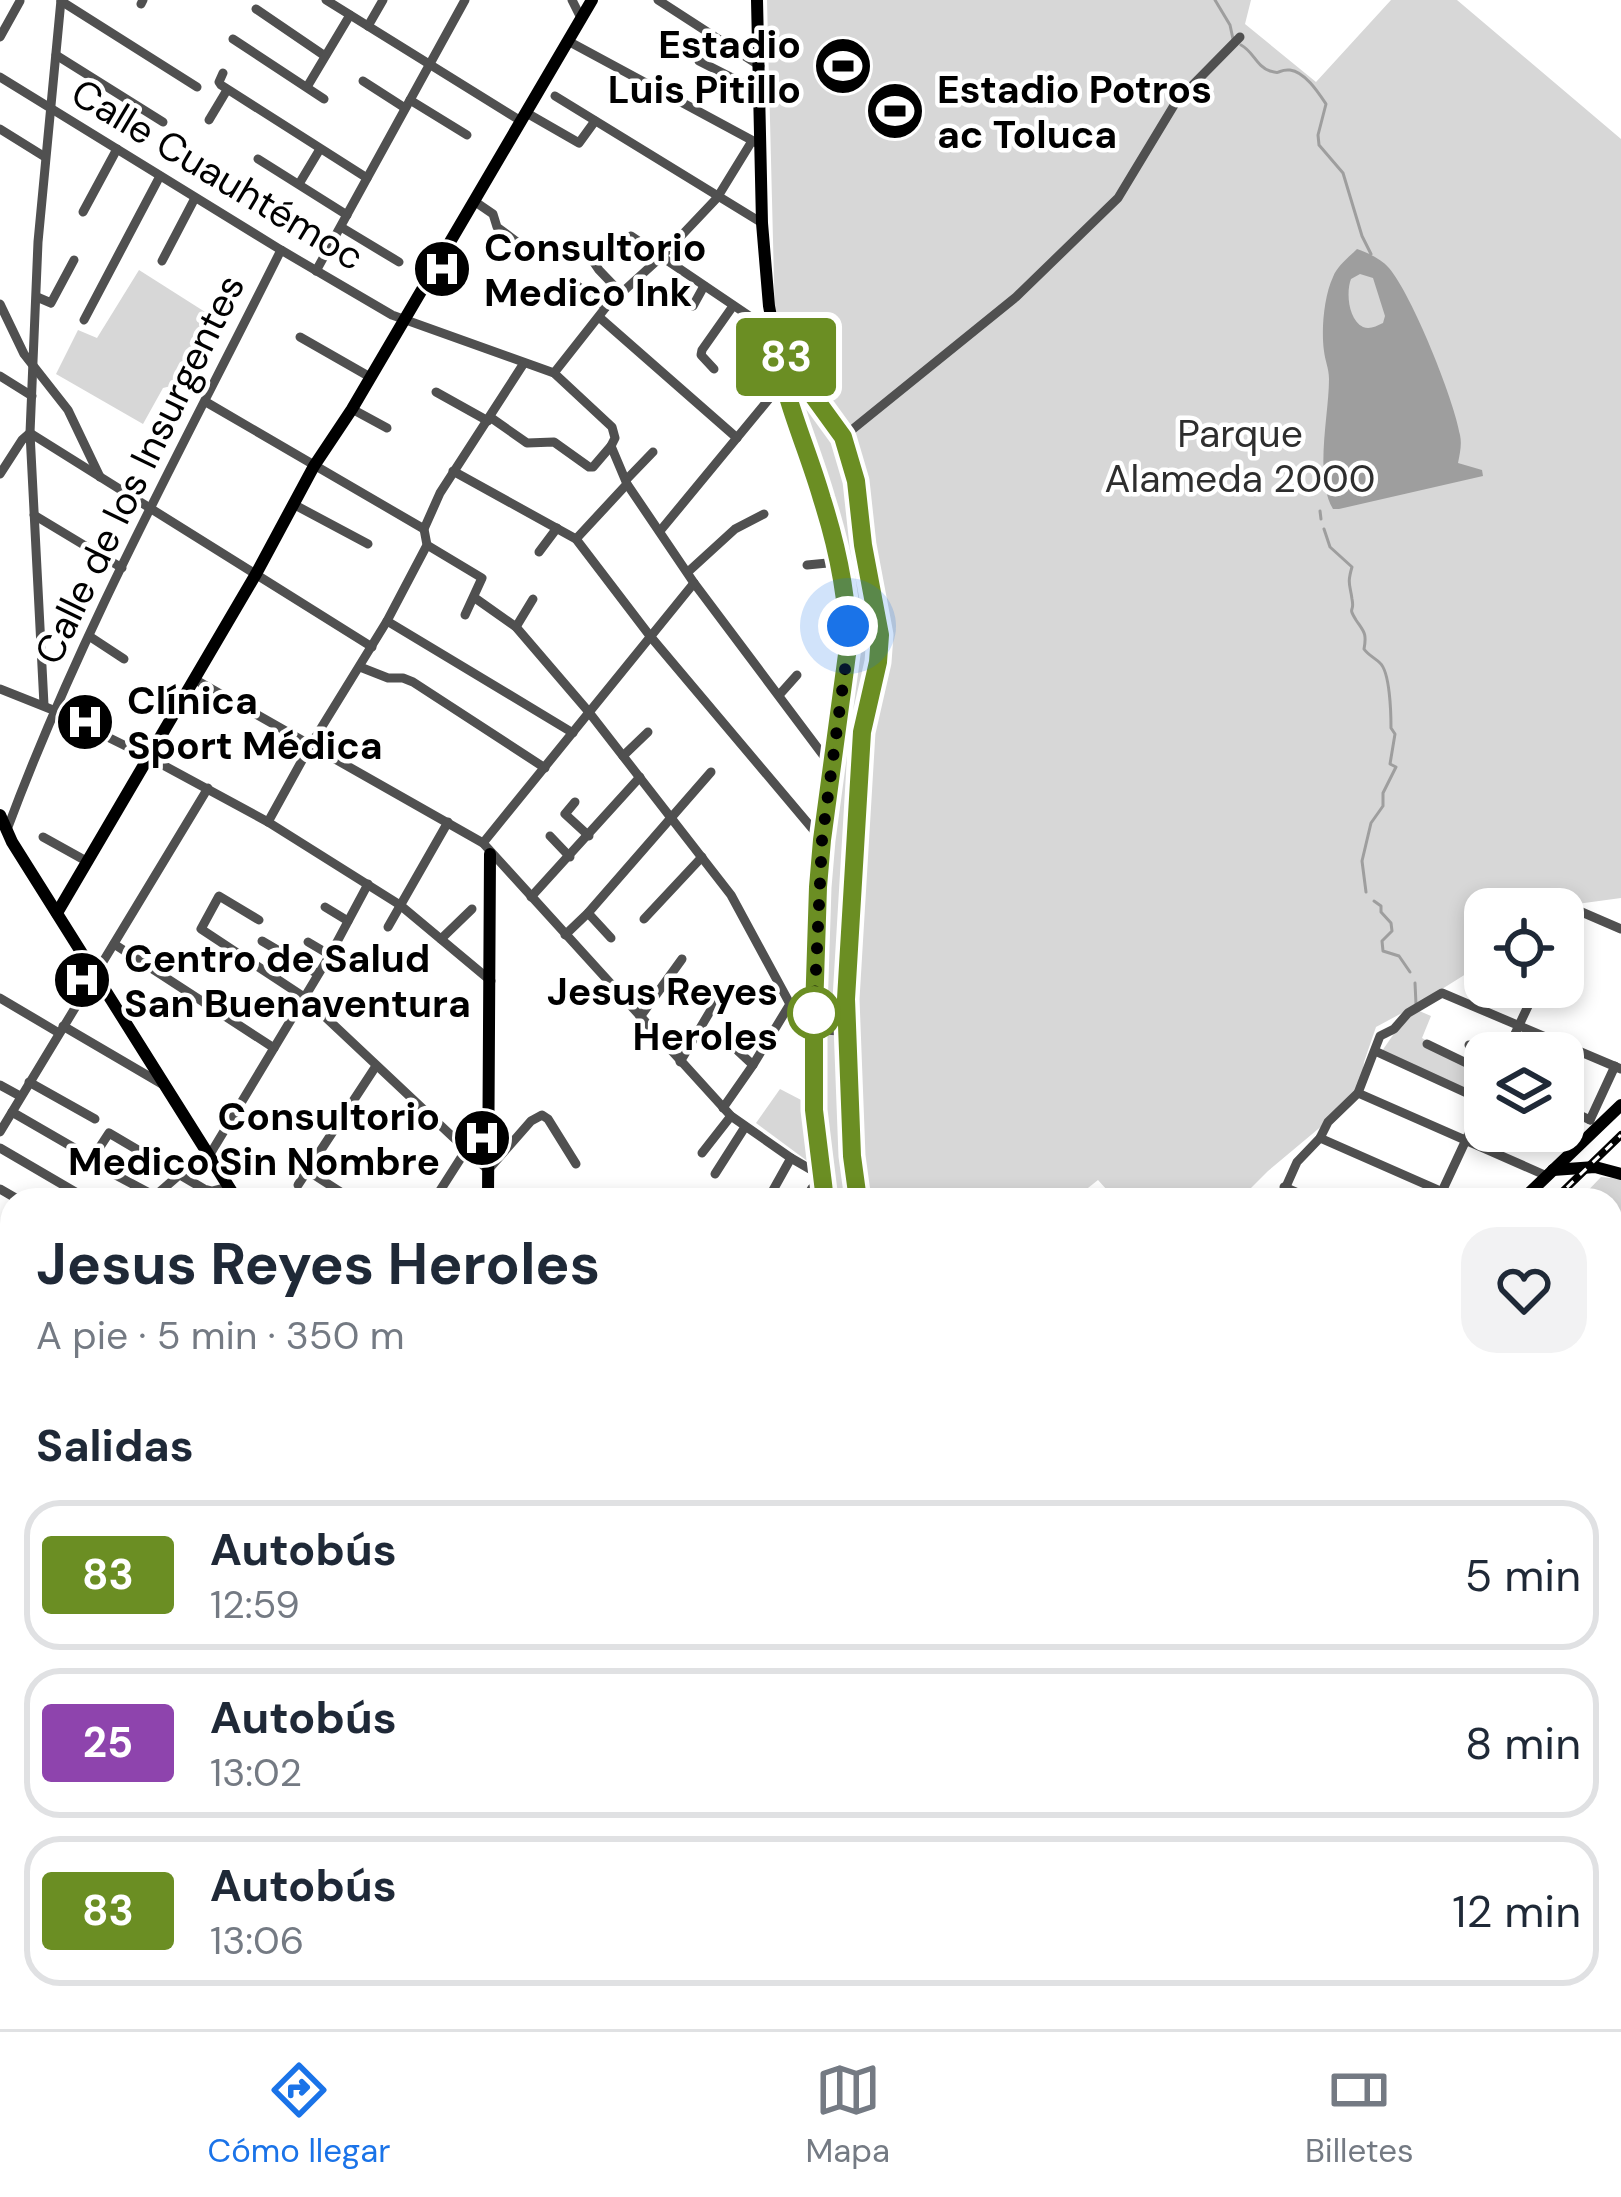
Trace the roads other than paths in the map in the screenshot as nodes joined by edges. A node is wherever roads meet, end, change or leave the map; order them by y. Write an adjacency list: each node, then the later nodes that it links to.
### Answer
1 (383, 0): 13 (street)
2 (465, 0): 21 (street)
3 (572, 0): 12 (street)
4 (592, 0): 12 (main road)
5 (658, 0): 22 (street)
6 (757, 0): 22 (main road)
7 (20, 1): 14 (street)
8 (61, 1): 18 (street); 26 (street)
9 (330, 1): 11 (street)
10 (256, 9): 19 (street)
11 (350, 15): 13 (street); 19 (street)
12 (581, 18): 17 (main road)
13 (368, 26): 21 (street)
14 (0, 37)
15 (1240, 37): 92 (street)
16 (232, 39): 27 (street)
17 (568, 40): 34 (main road); 40 (street)
18 (56, 55): 33 (street); 37 (street)
19 (325, 56): 27 (street)
20 (699, 61): 29 (street)
21 (430, 63): 32 (street); 34 (street)
22 (760, 66): 29 (main road)
23 (223, 73): 28 (street)
24 (0, 77): 33 (street, Calle Cuauhtémoc)
25 (362, 81): 32 (street)
26 (197, 87)
27 (307, 87): 31 (street)
28 (227, 90): 35 (street); 42 (street)
29 (760, 92): 40 (main road)
30 (555, 96): 36 (street)
31 (324, 99)
32 (408, 104): 39 (street); 46 (street)
33 (50, 107): 41 (street, Calle Cuauhtémoc); 43 (street)
34 (523, 117): 36 (street); 50 (main road)
35 (209, 120)
36 (595, 121): 49 (street)
37 (163, 122)
38 (0, 129): 43 (street)
39 (466, 135)
40 (757, 143): 49 (street); 53 (main road)
41 (117, 149): 45 (street, Calle Cuauhtémoc); 51 (street)
42 (320, 149): 46 (street); 47 (street)
43 (45, 157): 67 (street)
44 (258, 159): 47 (street)
45 (160, 176): 48 (street, Calle Cuauhtémoc); 73 (street)
46 (367, 178): 52 (street)
47 (299, 184): 52 (street)
48 (195, 198): 58 (street, Calle Cuauhtémoc); 61 (street)
49 (717, 198): 53 (street); 59 (street)
50 (474, 201): 57 (street); 74 (main road)
51 (83, 212)
52 (347, 215): 54 (street)
53 (762, 223): 75 (main road)
54 (341, 227): 62 (street); 63 (street)
55 (631, 236): 59 (street)
56 (582, 245): 66 (street)
57 (525, 248)
58 (281, 250): 63 (street, Calle Cuauhtémoc); 87 (street, Calle de los Insurgentes)
59 (662, 257): 65 (street); 66 (street)
60 (74, 260): 67 (street)
61 (162, 261)
62 (399, 262)
63 (316, 271): 74 (street, Calle Cuauhtémoc)
64 (575, 285): 71 (street)
65 (704, 286): 69 (street); 70 (street)
66 (622, 295): 71 (street)
67 (37, 297): 79 (street)
68 (0, 304): 79 (street)
69 (693, 306)
70 (733, 306): 75 (street); 80 (street)
71 (606, 307): 72 (street)
72 (599, 317): 81 (street); 93 (street)
73 (84, 320)
74 (405, 320): 78 (street, Calle Cuauhtémoc); 83 (main road)
75 (773, 332): 77 (main road)
76 (300, 337): 83 (street)
77 (778, 354): 84 (main road); 92 (main road)
78 (524, 363): 81 (street, Calle Cuauhtémoc); 89 (street)
79 (34, 368): 86 (street); 99 (street)
80 (714, 369)
81 (554, 373): 94 (street, Calle Cuauhtémoc)
82 (0, 376): 86 (street)
83 (370, 377): 88 (main road)
84 (782, 382): 93 (street); 112 (main road)
85 (436, 392): 89 (street)
86 (32, 396): 91 (street)
87 (206, 402): 96 (street); 102 (street, Calle de los Insurgentes)
88 (352, 409): 90 (street); 96 (main road)
89 (489, 419): 94 (street); 97 (street)
90 (387, 428)
91 (30, 433): 98 (street); 99 (street); 104 (street)
92 (843, 437): 184 (main road)
93 (737, 438): 107 (street)
94 (611, 446): 100 (street, Calle Cuauhtémoc)
95 (653, 452): 100 (street)
96 (314, 466): 101 (main road); 106 (street)
97 (453, 471): 105 (street); 106 (street)
98 (0, 474)
99 (100, 477): 102 (street)
100 (627, 482): 107 (street, Calle Cuauhtémoc); 108 (street)
101 (292, 504): 109 (street); 116 (main road)
102 (151, 507): 114 (street, Calle de los Insurgentes); 116 (street)
103 (764, 514): 115 (street)
104 (34, 515): 114 (street); 132 (street)
105 (556, 528): 108 (street); 111 (street)
106 (424, 530): 110 (street)
107 (660, 531): 115 (street, Calle Cuauhtémoc)
108 (576, 539): 124 (street)
109 (368, 544)
110 (427, 545): 118 (street); 121 (street)
111 (539, 552)
112 (838, 562): 113 (street); 139 (main road)
113 (807, 565)
114 (122, 568): 123 (street, Calle de los Insurgentes)
115 (689, 571): 117 (street, Calle Cuauhtémoc)
116 (256, 574): 125 (street); 129 (main road)
117 (694, 583): 124 (street); 131 (street, Calle Cuauhtémoc)
118 (476, 598): 120 (street); 122 (street)
119 (532, 599): 122 (street)
120 (465, 615)
121 (387, 621): 125 (street); 134 (street)
122 (517, 627): 133 (street)
123 (89, 636): 126 (street); 132 (street, Calle de los Insurgentes)
124 (650, 636): 133 (street); 152 (street)
125 (372, 647): 127 (street)
126 (124, 658)
127 (360, 667): 136 (street); 140 (street)
128 (797, 675): 131 (street)
129 (193, 679): 136 (street); 138 (main road)
130 (0, 689): 132 (street)
131 (780, 694): 139 (street, Calle Cuauhtémoc)
132 (49, 708): 138 (street); 148 (street, Calle de los Insurgentes)
133 (588, 711): 134 (street); 137 (street)
134 (573, 733): 140 (street)
135 (647, 733): 137 (street)
136 (310, 746): 146 (street); 147 (street)
137 (623, 756): 142 (street)
138 (150, 758): 143 (street); 156 (main road)
139 (832, 767): 152 (main road)
140 (545, 768): 153 (street)
141 (711, 772): 145 (street)
142 (640, 777): 145 (street); 150 (street)
143 (208, 788): 146 (street); 175 (street)
144 (575, 802): 150 (street)
145 (672, 818): 155 (street); 162 (street)
146 (268, 822): 157 (street)
147 (448, 822): 153 (street); 159 (street)
148 (4, 833): 163 (main road)
149 (550, 836): 154 (street)
150 (589, 836): 154 (street)
151 (44, 837): 156 (street)
152 (822, 840): 187 (main road)
153 (487, 848): 158 (street); 180 (main road)
154 (570, 857): 158 (street)
155 (702, 857): 165 (street); 185 (street)
156 (88, 862): 163 (main road)
157 (368, 884): 159 (street); 167 (street)
158 (531, 897): 170 (street)
159 (400, 905): 168 (street); 172 (street)
160 (325, 907): 167 (street)
161 (472, 910): 172 (street)
162 (588, 913): 170 (street); 171 (street)
163 (58, 914): 179 (main road)
164 (1584, 914): 169 (street)
165 (644, 919)
166 (259, 920): 181 (street)
167 (348, 921): 176 (street)
168 (388, 927)
169 (1621, 929)
170 (565, 935): 188 (street)
171 (611, 938)
172 (441, 939): 180 (street)
173 (262, 940): 178 (street)
174 (308, 942): 176 (street)
175 (114, 944): 179 (street); 196 (street)
176 (330, 955): 178 (street)
177 (682, 959): 188 (street)
178 (318, 974): 181 (street)
179 (94, 975): 190 (street); 205 (main road)
180 (491, 981): 228 (main road)
181 (304, 997): 196 (street); 201 (street)
182 (0, 998): 190 (street)
183 (718, 998): 198 (street)
184 (846, 999): 187 (street); 193 (main road)
185 (790, 1004): 194 (street); 200 (street)
186 (1528, 1008): 189 (street)
187 (814, 1011): 194 (main road)
188 (640, 1017): 198 (street)
189 (1520, 1024): 191 (street); 197 (street); 202 (street)
190 (61, 1030): 203 (street); 205 (street)
191 (1516, 1032)
192 (724, 1038): 200 (street)
193 (847, 1038): 194 (street); 249 (main road)
194 (815, 1042): 234 (main road)
195 (1427, 1044): 199 (street)
196 (274, 1048): 225 (street)
197 (1375, 1051): 206 (street); 207 (street)
198 (680, 1061): 211 (street)
199 (1464, 1062)
200 (753, 1065): 211 (street)
201 (376, 1066): 222 (street); 229 (street)
202 (1618, 1068): 214 (street)
203 (29, 1082): 208 (street); 213 (street)
204 (0, 1085): 208 (street)
205 (166, 1086): 225 (main road)
206 (1464, 1091)
207 (1358, 1093): 217 (street); 218 (street)
208 (20, 1096): 210 (street)
209 (1621, 1105): 214 (main road)
210 (12, 1112): 216 (street); 221 (street)
211 (727, 1112): 215 (street); 224 (street)
212 (1584, 1117): 214 (street)
213 (95, 1119)
214 (1595, 1122): 230 (main road)
215 (745, 1127): 226 (street); 231 (street)
216 (0, 1131)
217 (1320, 1138): 237 (street); 250 (street)
218 (1464, 1141)
219 (1464, 1143): 251 (street)
220 (0, 1148): 238 (street)
221 (76, 1149)
222 (466, 1150): 228 (street); 244 (street)
223 (1494, 1152): 230 (street)
224 (703, 1153)
225 (209, 1156): 236 (main road)
226 (791, 1159): 234 (street); 246 (street)
227 (576, 1164): 228 (street)
228 (488, 1170): 245 (main road)
229 (308, 1171): 235 (street); 243 (street)
230 (1550, 1173): 232 (main road); 252 (main road)
231 (715, 1174)
232 (1621, 1174)
233 (179, 1175): 239 (street); 240 (street); 241 (street)
234 (822, 1179): 247 (street); 248 (main road)
235 (298, 1185)
236 (228, 1187): 242 (street)
237 (1284, 1187)
238 (68, 1188)
239 (140, 1188)
240 (164, 1188)
241 (204, 1188)
242 (221, 1188)
243 (334, 1188)
244 (442, 1188)
245 (488, 1188)
246 (774, 1188)
247 (813, 1188)
248 (823, 1188)
249 (856, 1188)
250 (1423, 1188)
251 (1444, 1188)
252 (1534, 1188)

